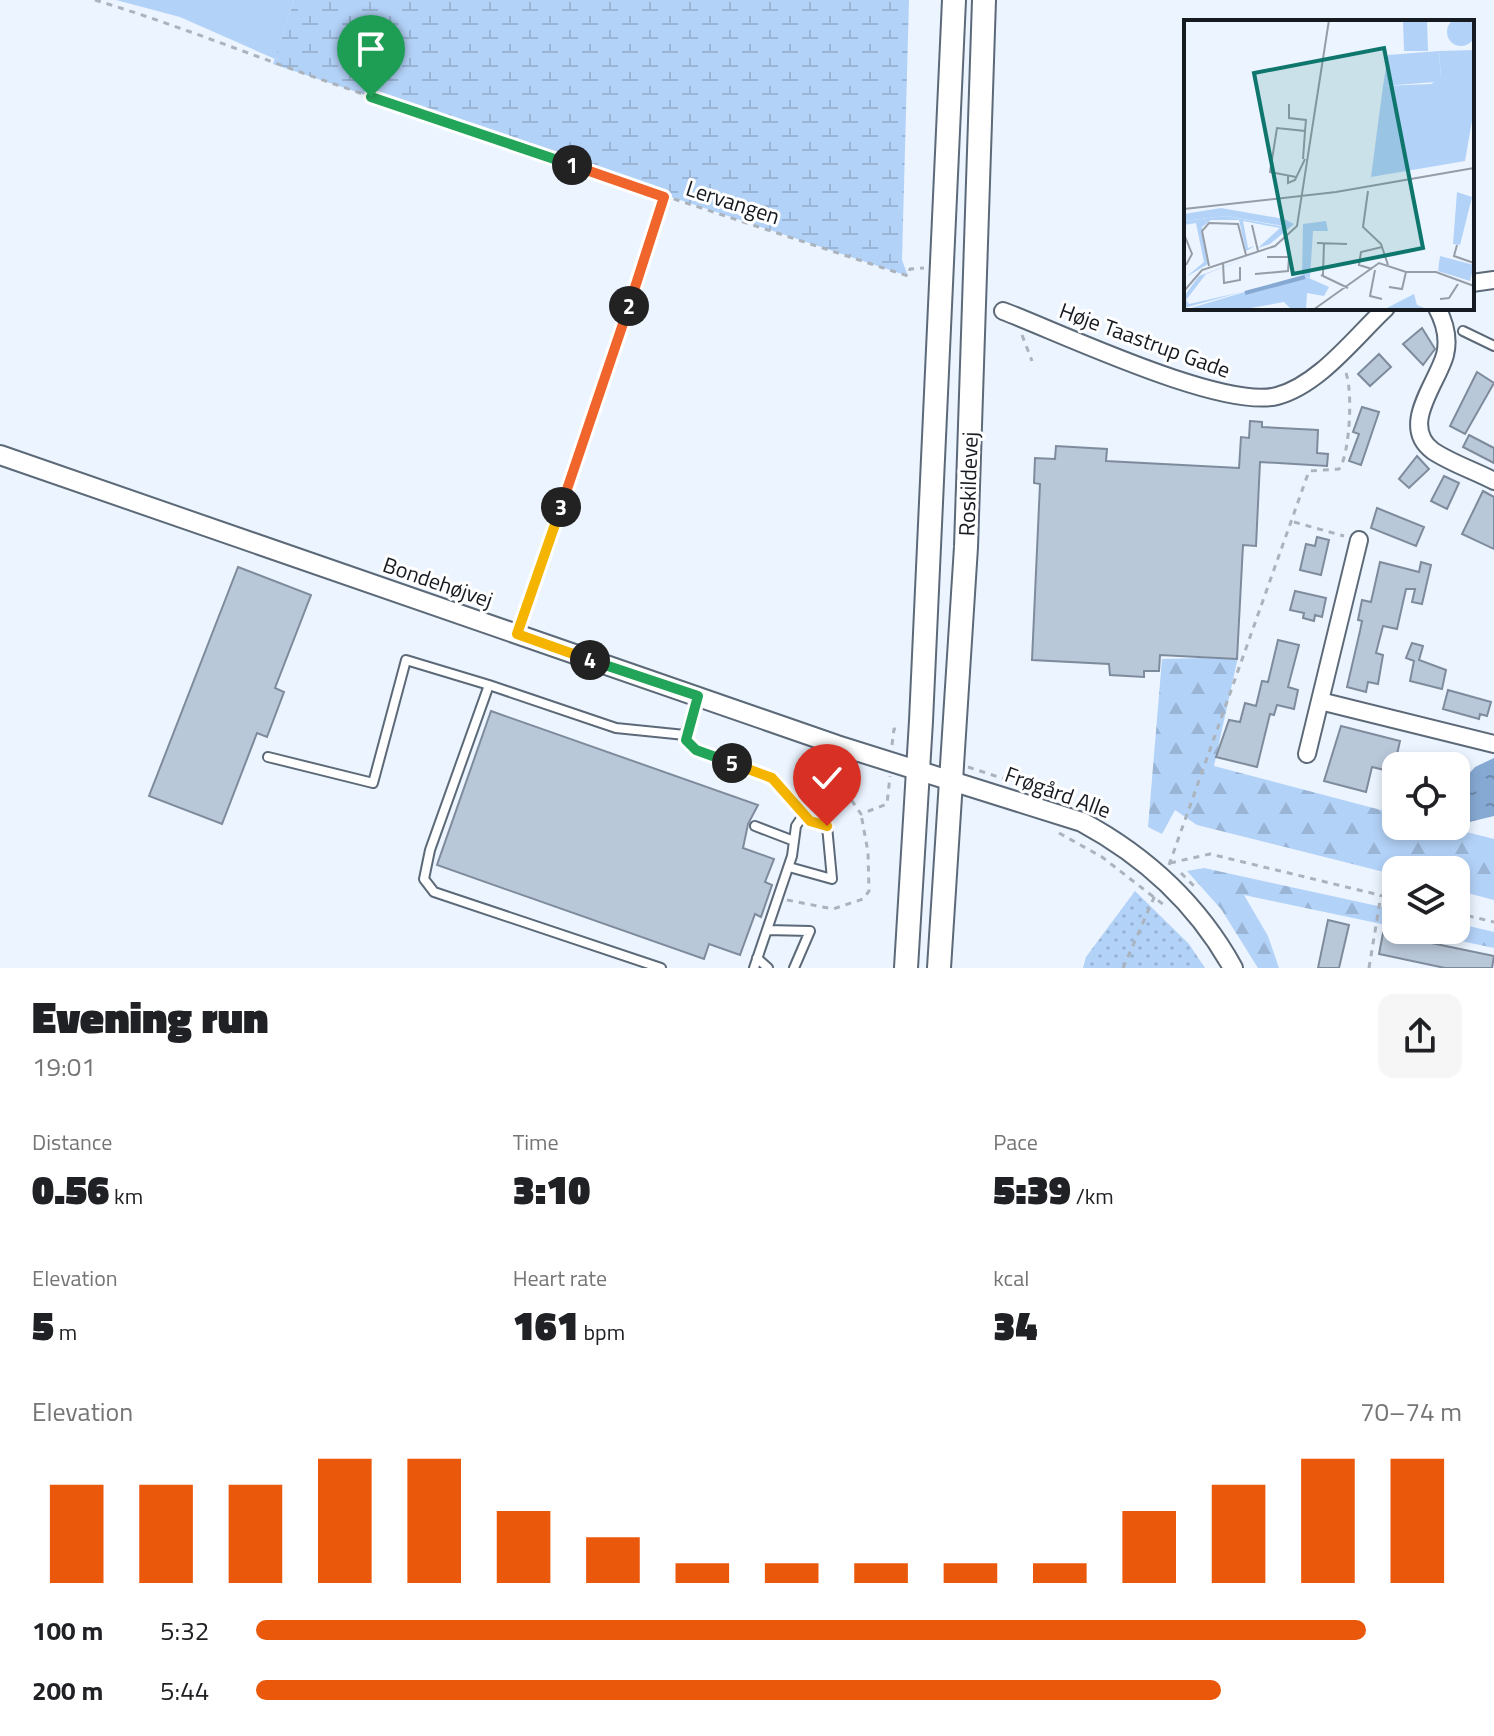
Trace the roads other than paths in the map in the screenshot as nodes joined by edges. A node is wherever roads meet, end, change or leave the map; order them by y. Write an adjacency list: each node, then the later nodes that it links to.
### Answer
1 (954, 0): 20 (main road, Roskildevej)
2 (984, 0): 21 (main road, Roskildevej)
3 (1494, 280): 4 (street)
4 (1474, 283)
5 (1384, 310): 7 (street, Høje Taastrup Gade)
6 (1438, 310): 11 (street)
7 (1010, 314)
8 (1463, 331): 9 (lane)
9 (1494, 346)
10 (0, 455): 14 (street, Bondehøjvej)
11 (1494, 481)
12 (1359, 540): 15 (street)
13 (489, 685): 16 (lane); 19 (lane); 28 (lane)
14 (698, 696): 16 (lane); 20 (street, Bondehøjvej)
15 (1320, 701): 17 (street); 18 (street)
16 (685, 735): 22 (lane)
17 (1494, 744)
18 (1307, 754)
19 (268, 757)
20 (918, 769): 21 (street, Bondehøjvej); 32 (main road, Roskildevej)
21 (953, 781): 33 (main road, Roskildevej); 34 (street, Frøgård Alle)
22 (804, 814): 24 (lane); 25 (lane)
23 (755, 826): 24 (lane)
24 (794, 841): 25 (lane)
25 (789, 867): 26 (lane)
26 (767, 930): 27 (lane); 31 (lane)
27 (757, 958): 29 (lane); 30 (lane)
28 (661, 968)
29 (754, 968)
30 (768, 968)
31 (794, 968)
32 (906, 968)
33 (939, 968)
34 (1233, 968)

